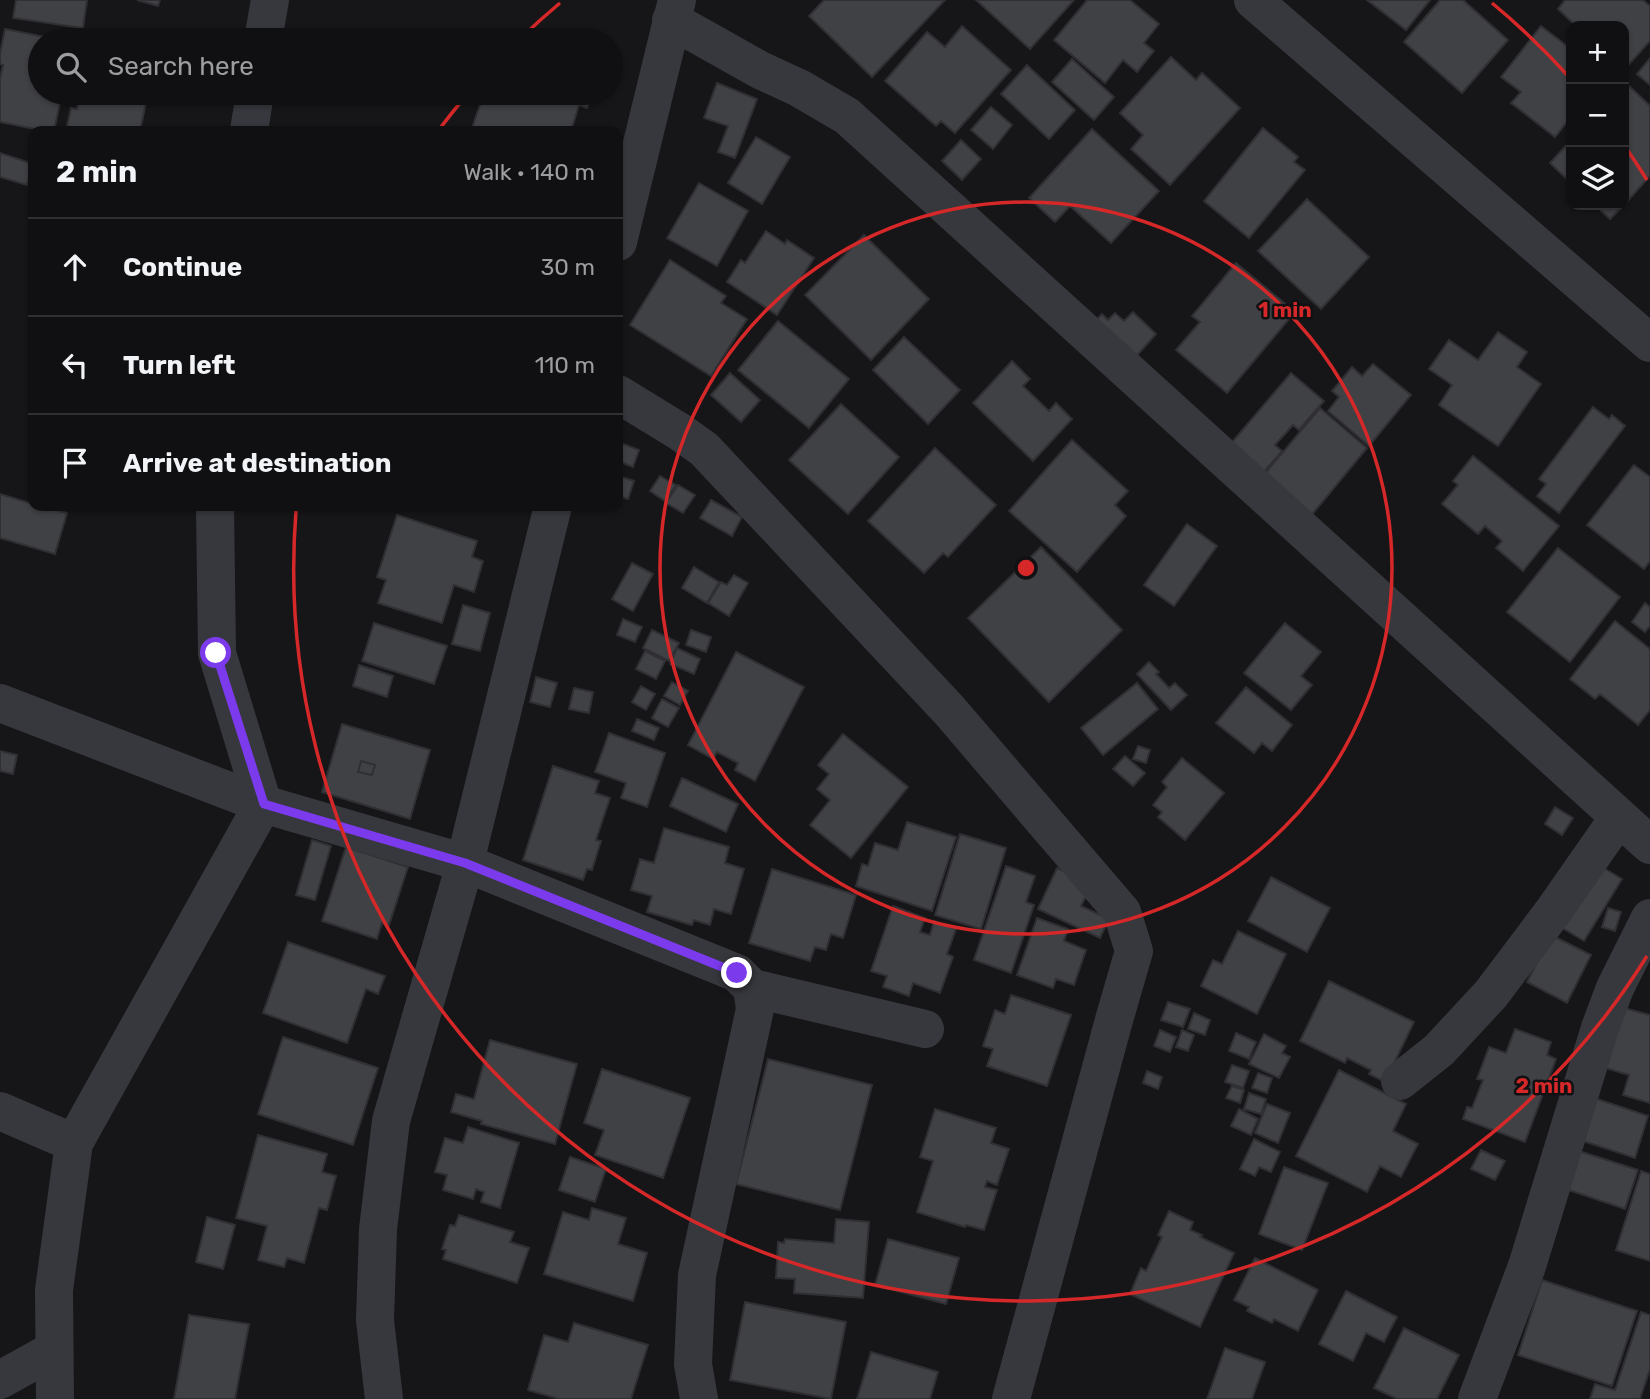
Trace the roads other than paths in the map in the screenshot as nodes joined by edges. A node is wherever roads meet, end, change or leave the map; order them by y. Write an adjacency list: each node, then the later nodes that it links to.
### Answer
1 (270, 0): 4 (street)
2 (1254, 0): 8 (street)
3 (674, 10): 7 (street); 14 (street)
4 (265, 28)
5 (253, 105): 6 (street)
6 (250, 126)
7 (623, 221)
8 (1650, 343)
9 (623, 397): 28 (street)
10 (215, 511): 13 (street)
11 (552, 511): 16 (street)
12 (0, 704): 13 (street)
13 (264, 804): 16 (street); 22 (street)
14 (1619, 817): 15 (street); 20 (street)
15 (1650, 845)
16 (465, 863): 18 (street); 26 (street)
17 (1650, 918): 29 (street)
18 (752, 988): 19 (street); 27 (street)
19 (925, 1029)
20 (1400, 1081)
21 (0, 1111): 22 (street)
22 (74, 1143): 23 (street)
23 (54, 1350): 24 (street); 25 (street)
24 (0, 1380)
25 (55, 1399)
26 (384, 1399)
27 (699, 1399)
28 (1011, 1399)
29 (1477, 1399)

